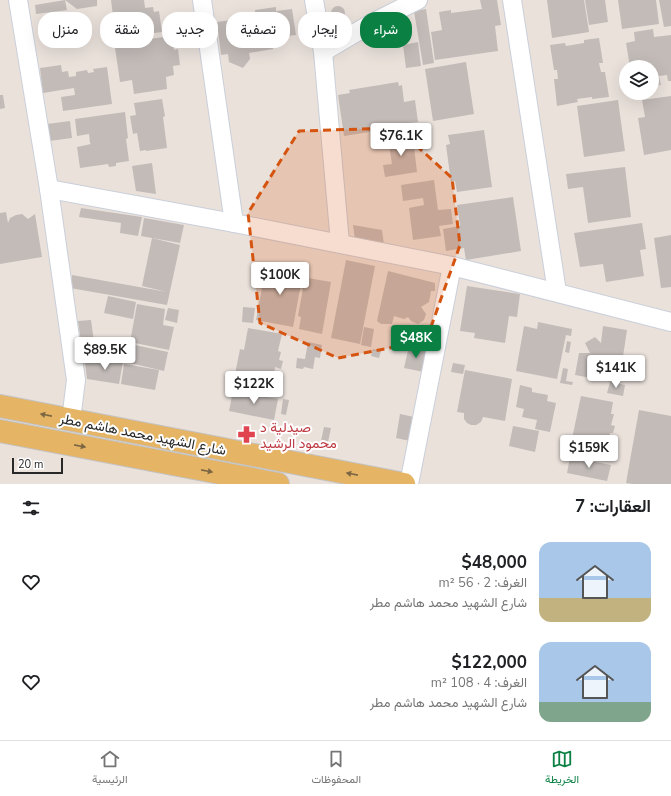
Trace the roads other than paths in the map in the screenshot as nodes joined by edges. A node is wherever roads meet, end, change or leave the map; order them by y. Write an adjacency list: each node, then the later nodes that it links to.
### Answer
1 (18, 0): 7 (street)
2 (202, 0): 8 (street)
3 (314, 0): 6 (street)
4 (418, 0): 6 (street)
5 (512, 0): 11 (street)
6 (322, 52): 9 (street)
7 (49, 189): 8 (street); 14 (street)
8 (234, 223): 9 (street)
9 (340, 243): 10 (street)
10 (452, 266): 11 (street); 18 (street)
11 (557, 292): 12 (street)
12 (671, 322)
13 (0, 406): 14 (main road, شارع الشهيد محمد هاشم مطر, one-way to 13)
14 (71, 420): 17 (main road, شارع الشهيد محمد هاشم مطر, one-way to 14)
15 (0, 431): 16 (main road, شارع الشهيد محمد هاشم مطر, one-way to 16)
16 (278, 484)
17 (404, 484)
18 (409, 484)

